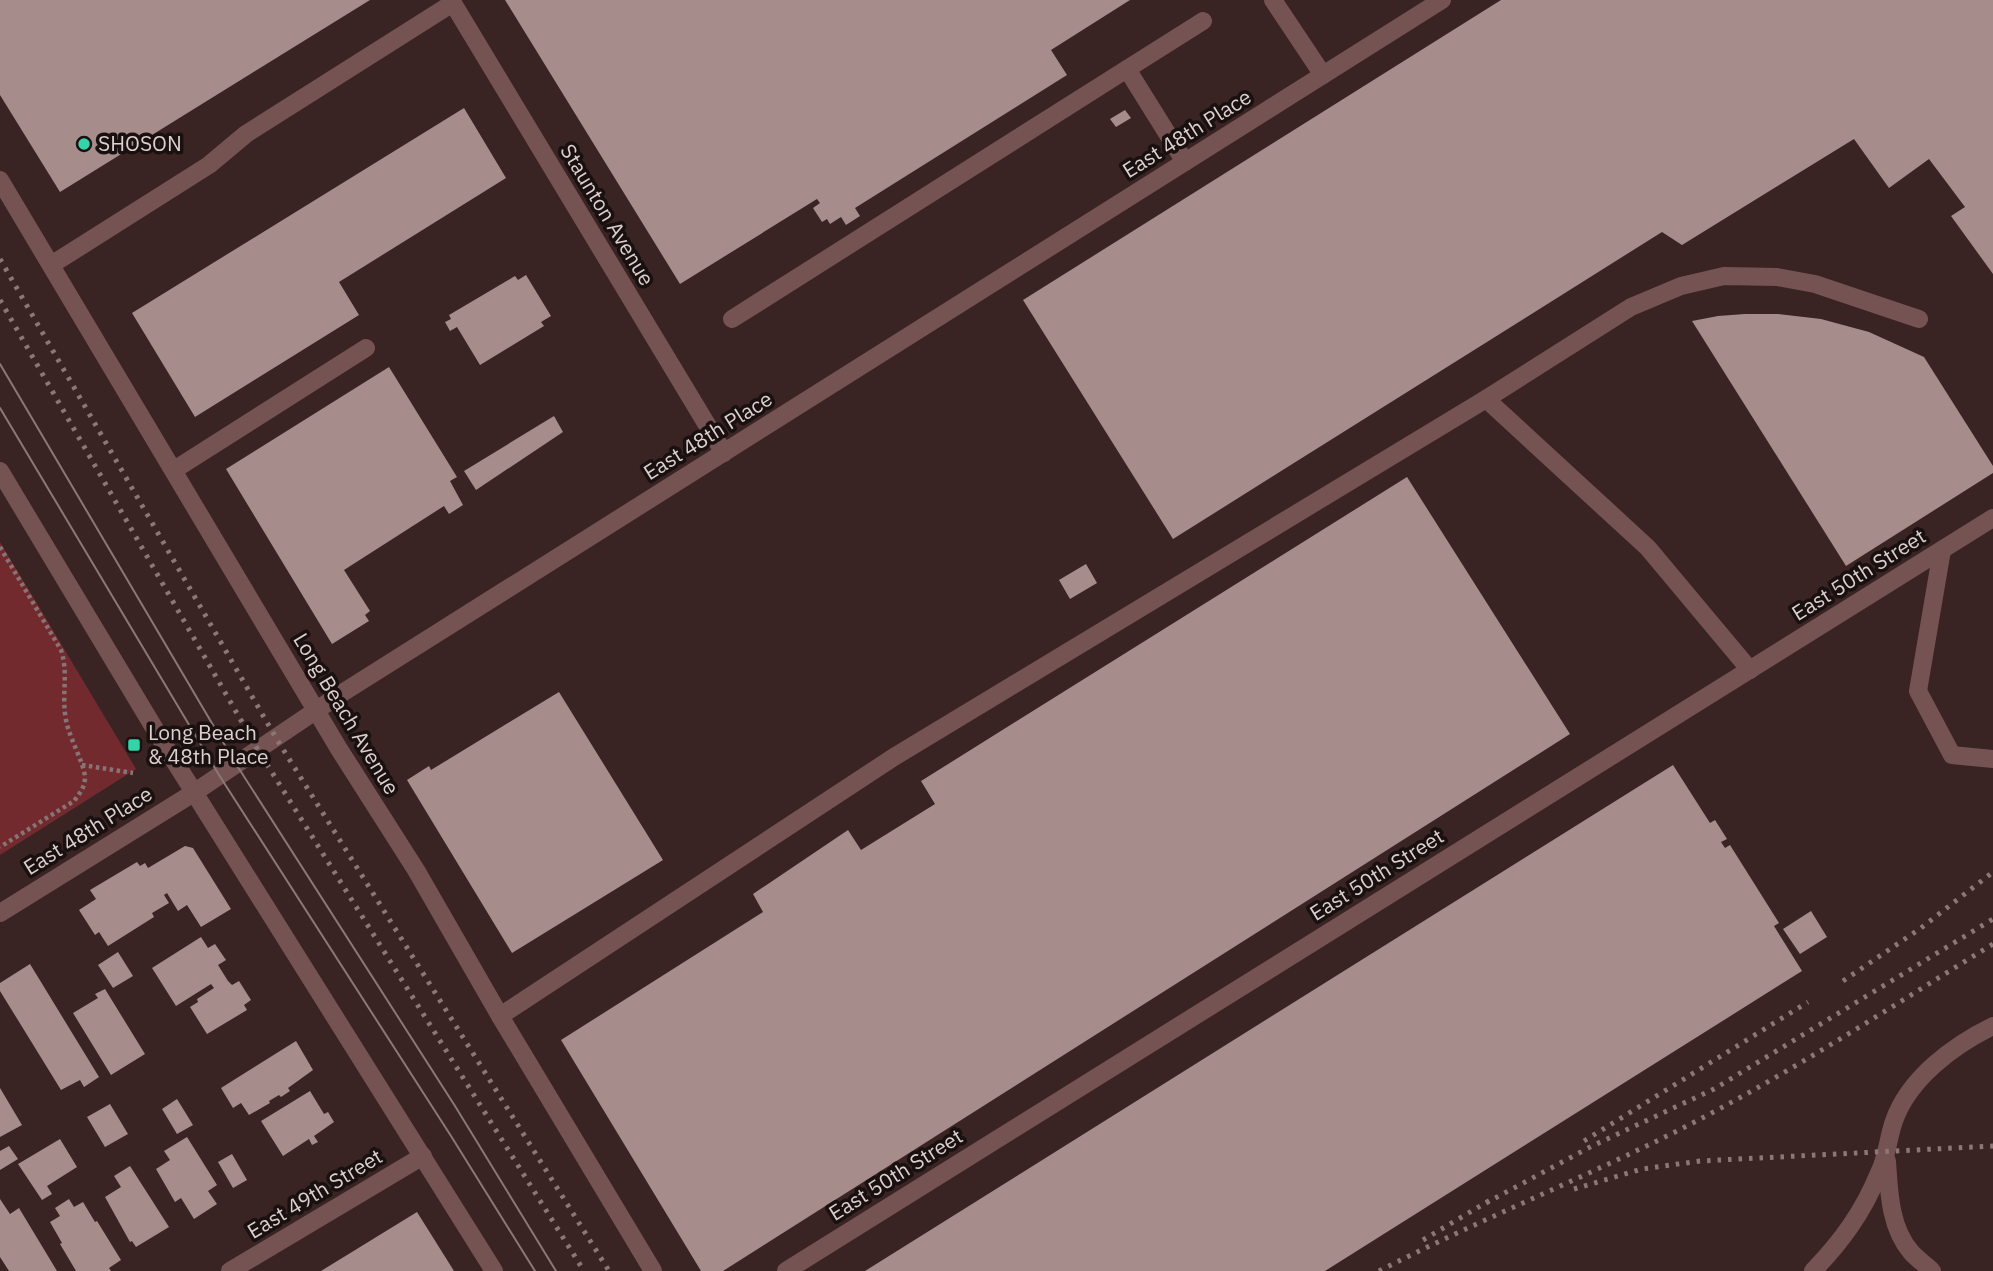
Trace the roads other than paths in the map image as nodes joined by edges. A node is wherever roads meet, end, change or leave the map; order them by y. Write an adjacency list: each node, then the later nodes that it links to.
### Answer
1 (1273, 0): 6 (street)
2 (1442, 0): 6 (street, East 48th Place)
3 (452, 1): 9 (street); 14 (street, Staunton Avenue)
4 (1203, 21): 5 (street)
5 (1127, 69): 7 (street); 10 (street)
6 (1323, 75): 7 (street, East 48th Place)
7 (1185, 162): 14 (street, East 48th Place)
8 (0, 180): 9 (street, Long Beach Avenue)
9 (51, 265): 15 (street, Long Beach Avenue)
10 (732, 318)
11 (1919, 319): 13 (street)
12 (366, 348): 15 (street)
13 (1486, 399): 19 (street); 24 (street)
14 (724, 453): 20 (street, East 48th Place)
15 (174, 470): 20 (street, Long Beach Avenue)
16 (0, 471): 22 (street)
17 (1993, 518): 18 (street, East 50th Street)
18 (1942, 550): 19 (street, East 50th Street); 21 (street)
19 (1750, 670): 31 (street, East 50th Street)
20 (316, 710): 22 (street, East 48th Place); 24 (street, Long Beach Avenue)
21 (1993, 759)
22 (195, 792): 23 (street, East 48th Place); 27 (street)
23 (0, 913)
24 (500, 1016): 30 (street, Long Beach Avenue)
25 (1993, 1026): 26 (street)
26 (1886, 1151): 32 (street); 33 (street)
27 (423, 1156): 28 (street, East 49th Street); 29 (street)
28 (230, 1271)
29 (494, 1271)
30 (653, 1271)
31 (786, 1271)
32 (1813, 1271)
33 (1933, 1271)

